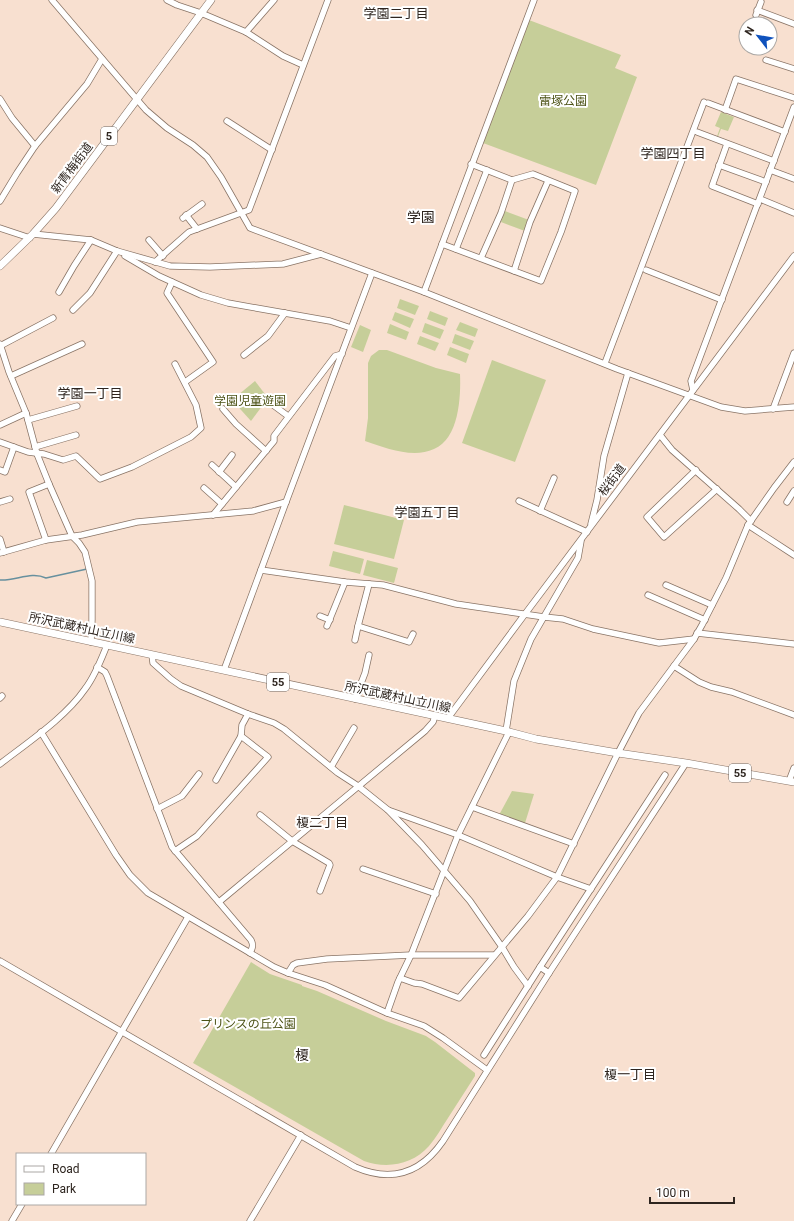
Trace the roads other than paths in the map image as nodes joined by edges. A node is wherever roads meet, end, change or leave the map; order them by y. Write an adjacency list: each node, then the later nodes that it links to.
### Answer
1 (52, 0): 11 (street)
2 (167, 0): 8 (street)
3 (211, 0): 8 (main road, 新青梅街道 / 5)
4 (274, 0): 10 (street)
5 (328, 0): 13 (street)
6 (534, 0): 27 (street)
7 (761, 2): 9 (street)
8 (201, 13): 10 (street); 17 (main road, 新青梅街道 / 5)
9 (794, 24)
10 (246, 32): 13 (street)
11 (102, 59): 17 (street); 24 (street)
12 (766, 60): 14 (street)
13 (303, 65): 25 (street)
14 (794, 69)
15 (794, 98): 19 (street)
16 (0, 99): 24 (street)
17 (137, 100): 39 (street); 42 (main road, 新青梅街道 / 5)
18 (794, 107): 22 (street)
19 (725, 110): 22 (street); 70 (street)
20 (227, 121): 25 (street)
21 (697, 132): 23 (street)
22 (785, 132): 26 (street)
23 (728, 144): 26 (street); 28 (street)
24 (35, 146): 35 (street)
25 (272, 150): 39 (street)
26 (774, 161): 30 (street)
27 (471, 164): 29 (street); 45 (street)
28 (719, 165): 34 (street); 36 (street)
29 (488, 170): 32 (street); 46 (street)
30 (770, 170): 31 (street); 34 (street)
31 (794, 179)
32 (512, 180): 33 (street); 51 (street)
33 (548, 180): 55 (street); 55 (street)
34 (766, 182): 36 (street)
35 (0, 201)
36 (759, 202): 38 (street); 60 (street)
37 (202, 204): 41 (street)
38 (794, 213)
39 (242, 214): 41 (street); 48 (street)
40 (0, 228): 42 (street)
41 (197, 230): 49 (street)
42 (31, 236): 43 (street); 53 (main road, 新青梅街道 / 5)
43 (91, 240): 47 (street); 58 (street)
44 (150, 240): 49 (street)
45 (442, 244): 46 (street); 59 (street)
46 (456, 250): 51 (street)
47 (117, 251): 52 (street); 57 (street); 61 (street)
48 (321, 254): 52 (street); 56 (street)
49 (163, 256): 52 (street)
50 (794, 256): 75 (street, 桜街道)
51 (481, 258): 55 (street)
52 (155, 262)
53 (0, 266)
54 (646, 270): 60 (street)
55 (514, 271)
56 (372, 273): 59 (street); 64 (street)
57 (172, 282): 62 (street); 74 (street)
58 (59, 292)
59 (424, 292): 70 (street)
60 (722, 300): 75 (street)
61 (73, 310)
62 (285, 313): 64 (street); 69 (street)
63 (53, 318): 66 (street)
64 (351, 328): 68 (street)
65 (82, 344): 73 (street)
66 (1, 348): 73 (street)
67 (794, 353): 81 (street)
68 (342, 354): 83 (street); 107 (street)
69 (244, 355)
70 (605, 363): 72 (street)
71 (175, 364): 74 (street)
72 (628, 373): 76 (street); 114 (street)
73 (11, 376): 82 (street)
74 (185, 382): 92 (street)
75 (693, 390): 76 (street, 桜街道)
76 (689, 395): 81 (street); 87 (street, 桜街道)
77 (269, 402): 83 (street)
78 (77, 406): 84 (street)
79 (794, 407): 81 (street)
80 (223, 409): 91 (street)
81 (773, 409)
82 (26, 413): 84 (street); 85 (street)
83 (288, 416): 91 (street)
84 (28, 420): 90 (street)
85 (0, 425)
86 (76, 435): 90 (street)
87 (660, 435): 97 (street); 114 (street, 桜街道)
88 (0, 442): 89 (street)
89 (14, 447): 92 (street); 96 (street)
90 (35, 447): 92 (street)
91 (266, 451): 101 (street)
92 (37, 454): 100 (street)
93 (232, 455): 98 (street)
94 (793, 464): 113 (street)
95 (212, 465): 98 (street)
96 (0, 470)
97 (696, 470): 103 (street); 103 (street)
98 (219, 472): 101 (street)
99 (554, 478): 111 (street)
100 (49, 484): 116 (street); 119 (street)
101 (236, 487): 110 (street)
102 (204, 488): 110 (street)
103 (717, 489): 113 (street)
104 (794, 491): 109 (street)
105 (10, 499): 106 (street)
106 (0, 502)
107 (286, 502): 112 (street); 122 (street)
108 (519, 502): 111 (street)
109 (787, 502)
110 (222, 504): 112 (street)
111 (540, 511): 115 (street)
112 (213, 515): 116 (street)
113 (749, 523): 121 (street); 127 (street)
114 (591, 526): 115 (street, 桜街道)
115 (587, 532): 118 (street, 桜街道)
116 (72, 536): 119 (street); 140 (street)
117 (0, 539): 120 (street)
118 (581, 539): 128 (street, 桜街道); 130 (street)
119 (46, 540): 120 (street)
120 (2, 552)
121 (794, 555)
122 (260, 570): 123 (street); 147 (street)
123 (344, 582): 124 (street); 131 (street)
124 (369, 584): 128 (street); 135 (street)
125 (666, 585): 127 (street)
126 (648, 595): 132 (street)
127 (712, 605): 132 (street)
128 (525, 614): 130 (street); 152 (street, 桜街道)
129 (320, 616): 131 (street)
130 (544, 617): 138 (street); 154 (street)
131 (330, 620): 134 (street)
132 (705, 620): 136 (street)
133 (0, 622): 140 (main road, 所沢武蔵村山立川線 / 55)
134 (327, 626)
135 (358, 626): 137 (street); 139 (street)
136 (697, 633): 138 (street); 141 (street)
137 (413, 634)
138 (694, 639): 145 (street)
139 (355, 640)
140 (91, 642): 142 (main road, 所沢武蔵村山立川線 / 55)
141 (794, 644)
142 (107, 645): 143 (main road, 所沢武蔵村山立川線 / 55); 146 (street)
143 (152, 655): 147 (main road, 所沢武蔵村山立川線 / 55); 149 (street)
144 (369, 655): 148 (street)
145 (674, 666): 150 (street); 157 (street)
146 (98, 668): 155 (street); 168 (street)
147 (224, 670): 148 (main road, 所沢武蔵村山立川線 / 55)
148 (355, 698): 151 (main road, 所沢武蔵村山立川線 / 55)
149 (248, 714): 156 (street); 160 (street)
150 (794, 715)
151 (435, 716): 152 (main road, 所沢武蔵村山立川線 / 55); 166 (street)
152 (448, 718): 154 (main road, 所沢武蔵村山立川線 / 55)
153 (354, 728): 160 (street)
154 (508, 731): 157 (main road, 所沢武蔵村山立川線 / 55); 167 (street)
155 (41, 732): 159 (street); 184 (street)
156 (241, 736): 164 (street); 176 (street)
157 (618, 753): 158 (main road, 所沢武蔵村山立川線 / 55); 175 (street)
158 (686, 763): 165 (main road, 所沢武蔵村山立川線 / 55); 173 (street)
159 (0, 764)
160 (331, 767): 166 (street)
161 (794, 768): 165 (street)
162 (199, 774): 168 (street)
163 (665, 775): 171 (street)
164 (216, 780)
165 (792, 782)
166 (358, 786): 169 (street); 174 (street)
167 (472, 807): 172 (street); 175 (street)
168 (157, 809): 176 (street)
169 (388, 810): 172 (street); 178 (street)
170 (260, 815): 174 (street)
171 (629, 831): 173 (street); 180 (street)
172 (458, 835): 178 (street); 179 (street)
173 (638, 837): 192 (street)
174 (292, 841): 181 (street); 183 (street)
175 (574, 844): 179 (street)
176 (175, 851): 183 (street)
177 (363, 869): 182 (street)
178 (444, 870): 182 (street); 185 (street)
179 (557, 877): 180 (street); 185 (street)
180 (590, 889): 190 (street)
181 (320, 891)
182 (436, 894): 187 (street)
183 (219, 902): 186 (street)
184 (188, 918): 186 (street); 196 (street)
185 (502, 947): 188 (street); 194 (street)
186 (250, 953): 191 (street)
187 (411, 955): 188 (street); 191 (street); 193 (street)
188 (494, 955): 193 (street)
189 (0, 961): 196 (street)
190 (540, 967): 192 (street); 194 (street)
191 (288, 973): 195 (street)
192 (550, 973): 198 (street)
193 (400, 978): 195 (street)
194 (528, 986): 197 (street)
195 (387, 1013): 198 (street)
196 (121, 1032): 199 (street); 200 (street)
197 (484, 1055)
198 (487, 1070): 199 (street)
199 (301, 1135): 203 (street)
200 (52, 1153)
201 (21, 1205): 202 (street)
202 (12, 1221)
203 (250, 1221)

